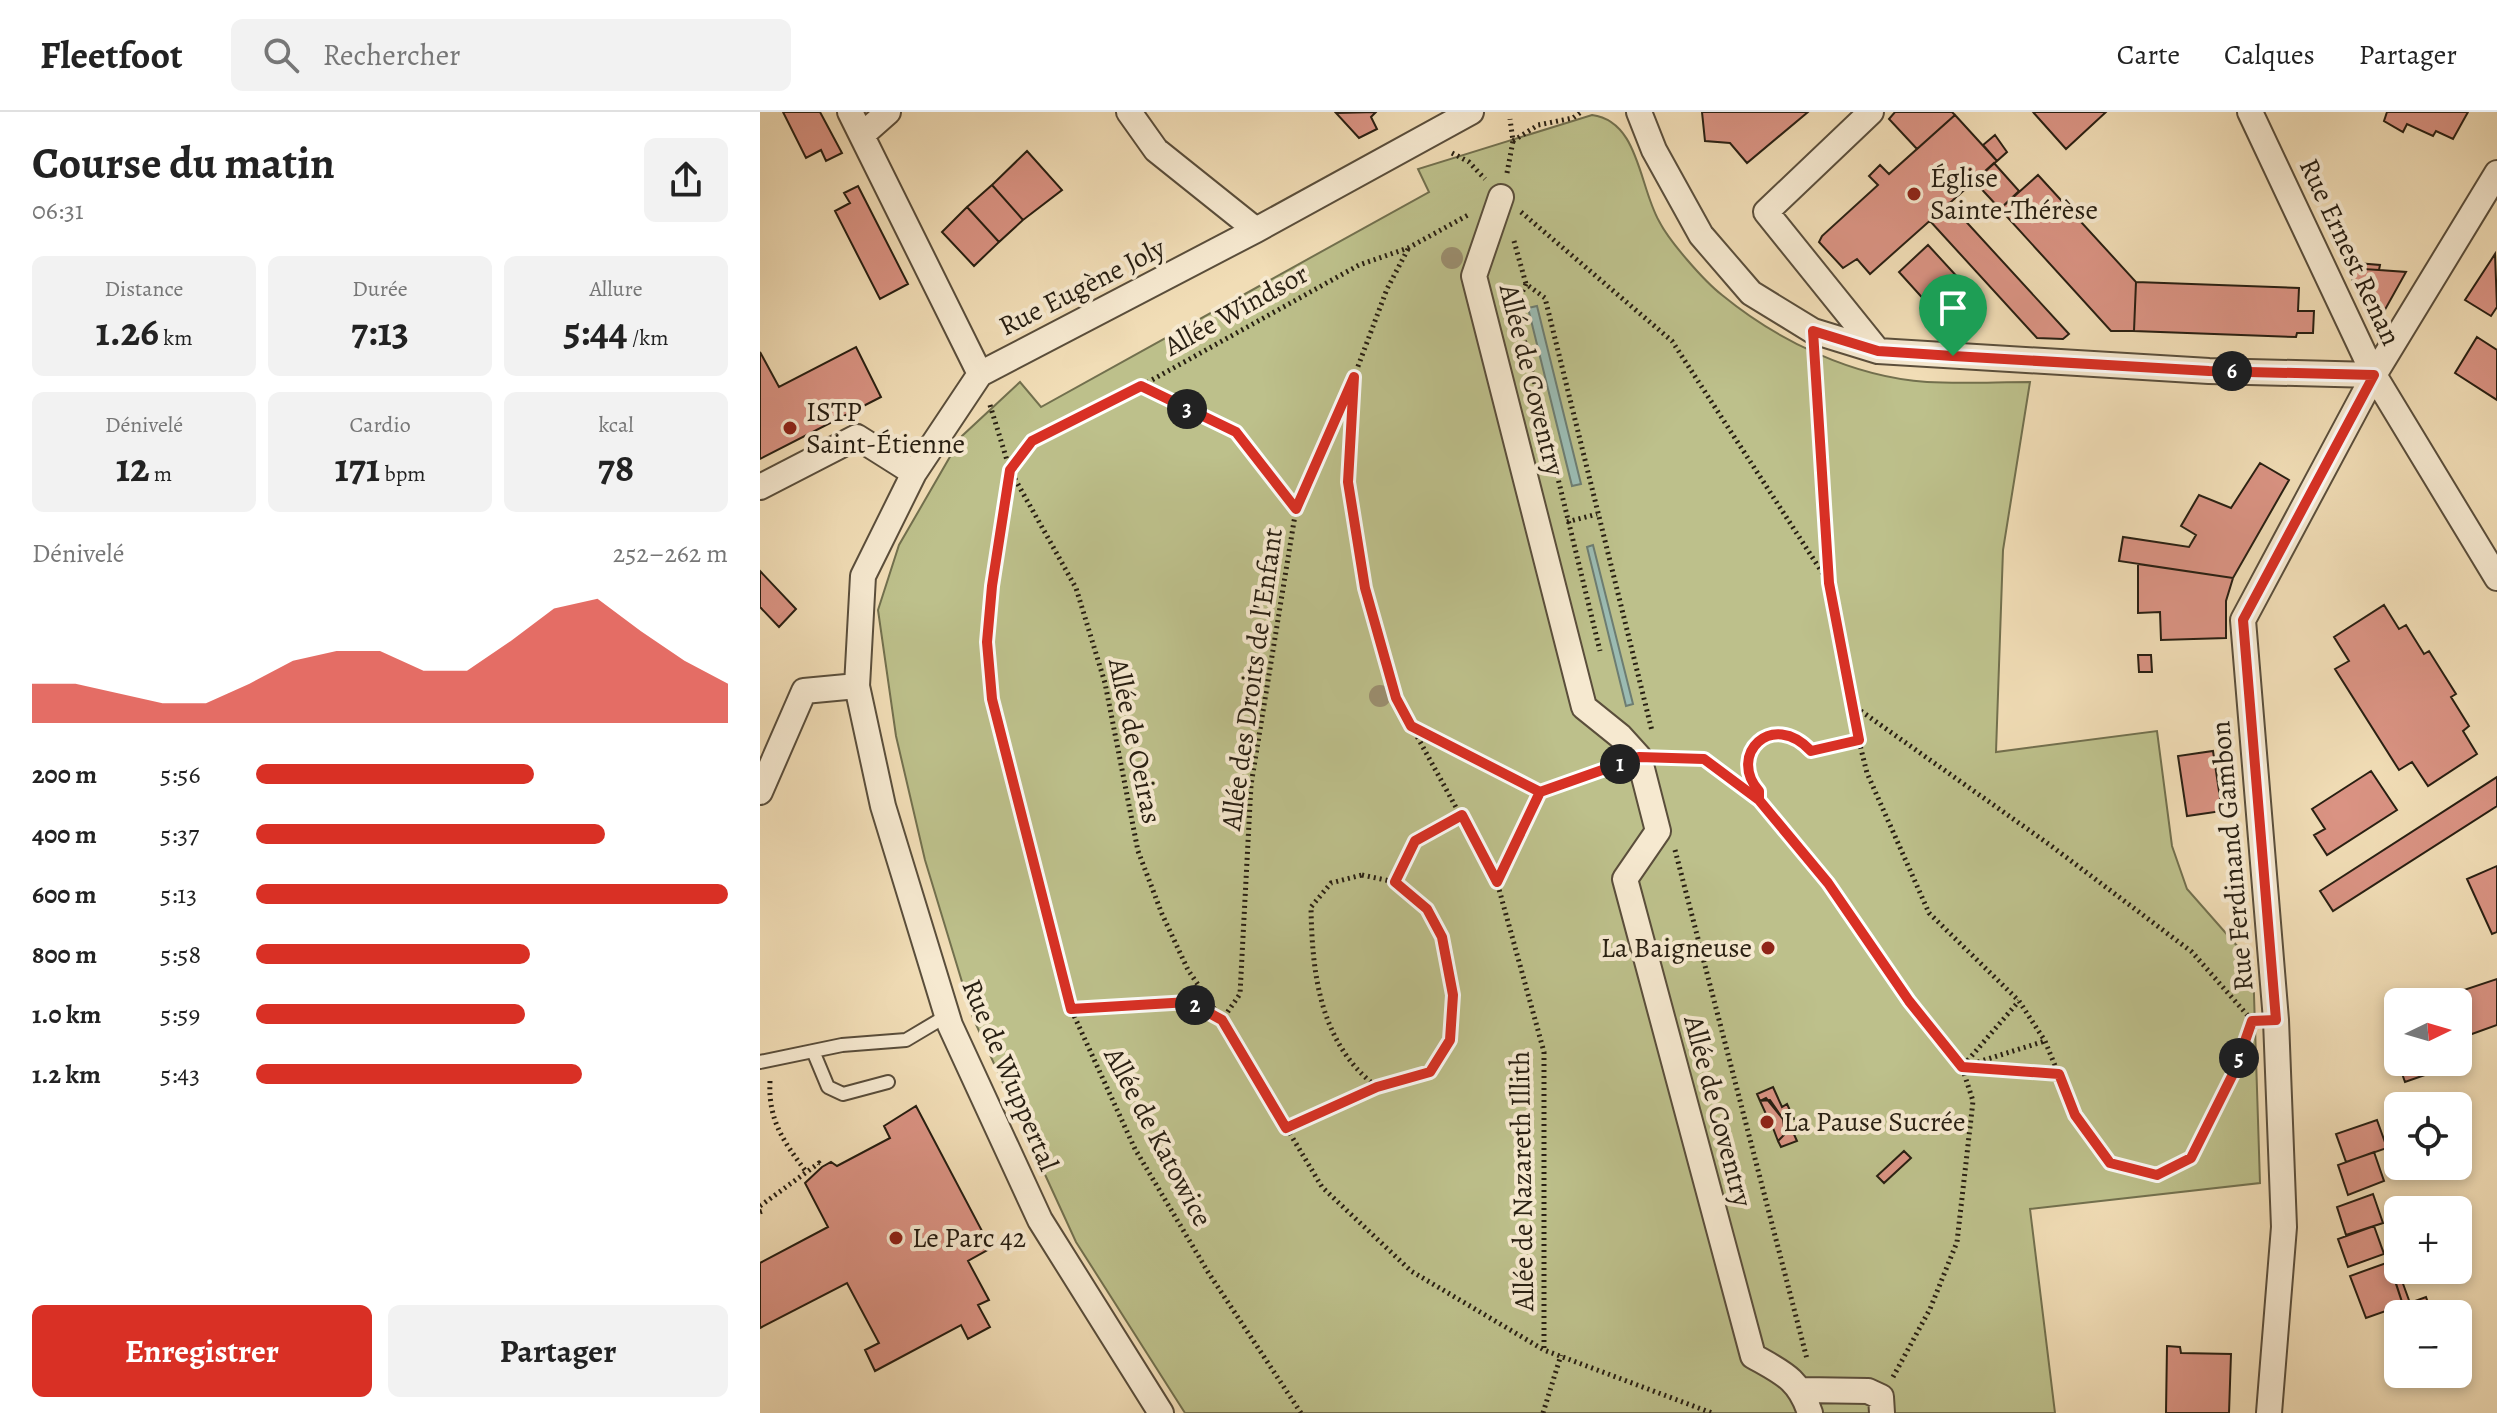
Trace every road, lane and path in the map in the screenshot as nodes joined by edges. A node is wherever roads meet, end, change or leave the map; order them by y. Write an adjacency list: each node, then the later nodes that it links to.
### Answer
1 (850, 112): 11 (street)
2 (888, 112): 11 (street)
3 (1129, 112): 15 (street)
4 (1471, 112): 10 (street, Rue Eugène Joly)
5 (1581, 112): 12 (path)
6 (1639, 112): 17 (street)
7 (1871, 112): 18 (street)
8 (2250, 112): 20 (street, Rue Ernest Renan)
9 (1510, 119): 12 (path)
10 (1441, 129): 14 (path); 15 (street, Rue Eugène Joly)
11 (862, 135): 19 (street)
12 (1513, 141): 14 (path)
13 (2497, 173): 20 (street, Rue Ferdinand Gambon)
14 (1501, 197): 16 (path); 29 (street, Allée de Coventry); 31 (path)
15 (1256, 230): 19 (street, Rue Eugène Joly)
16 (1408, 248): 21 (path, Allée des Droits de l'Enfant); 22 (path, Allée Windsor)
17 (1813, 331): 18 (street); 31 (path)
18 (1878, 351): 20 (street)
19 (980, 374): 23 (path); 24 (street, Rue Eugène Joly)
20 (2374, 375): 30 (street, Rue Ernest Renan); 49 (street, Rue Ferdinand Gambon)
21 (1354, 377): 26 (path, Allée des Droits de l'Enfant); 35 (path, Allée de Nazareth Illith)
22 (1141, 386): 23 (path, Allée Windsor); 26 (path)
23 (1010, 470): 46 (path); 48 (path, Allée de Oeiras)
24 (914, 473): 25 (street); 33 (street, Rue Eugène Joly)
25 (760, 487)
26 (1296, 509): 48 (path, Allée des Droits de l'Enfant)
27 (1597, 514): 28 (path); 28 (path, Allée de Coventry); 37 (path, Allée de Coventry)
28 (1569, 521): 29 (path); 32 (path, Allée de Coventry)
29 (1539, 529): 37 (street, Allée de Coventry)
30 (2497, 578)
31 (1829, 583): 34 (path)
32 (1602, 659)
33 (857, 686): 38 (street); 47 (street, Rue de Wuppertal)
34 (1850, 703): 36 (path); 49 (path)
35 (1411, 726): 39 (path); 41 (path, Allée de Nazareth Illith)
36 (1859, 740): 40 (path); 45 (path)
37 (1639, 757): 39 (path); 40 (path); 42 (street)
38 (760, 792)
39 (1540, 792): 44 (path)
40 (1759, 800): 53 (path)
41 (1462, 815): 43 (path); 44 (path, Allée de Nazareth Illith)
42 (1658, 831): 63 (path, Allée de Coventry); 63 (street, Allée de Coventry)
43 (1395, 882): 56 (path); 56 (path)
44 (1497, 882): 61 (path, Allée de Nazareth Illith)
45 (2019, 1001): 50 (path); 53 (path)
46 (1071, 1009): 48 (path, Allée de Katowice); 66 (path, Allée de Katowice)
47 (948, 1015): 51 (lane); 65 (street, Rue de Wuppertal)
48 (1222, 1020): 57 (path)
49 (2264, 1021): 54 (path); 69 (street, Rue Ferdinand Gambon)
50 (2045, 1041): 53 (path); 54 (path)
51 (813, 1051): 52 (lane); 55 (lane)
52 (765, 1061): 59 (path)
53 (1962, 1067): 54 (path); 64 (path)
54 (2059, 1074)
55 (888, 1082)
56 (1377, 1087): 57 (path)
57 (1286, 1128): 61 (path)
58 (822, 1167): 59 (path)
59 (807, 1173): 60 (path)
60 (761, 1210)
61 (1544, 1350): 62 (path)
62 (1561, 1355): 67 (path); 68 (path)
63 (1806, 1401): 64 (street)
64 (1881, 1405)
65 (1161, 1413)
66 (1301, 1413)
67 (1543, 1413)
68 (1712, 1413)
69 (2269, 1413)

